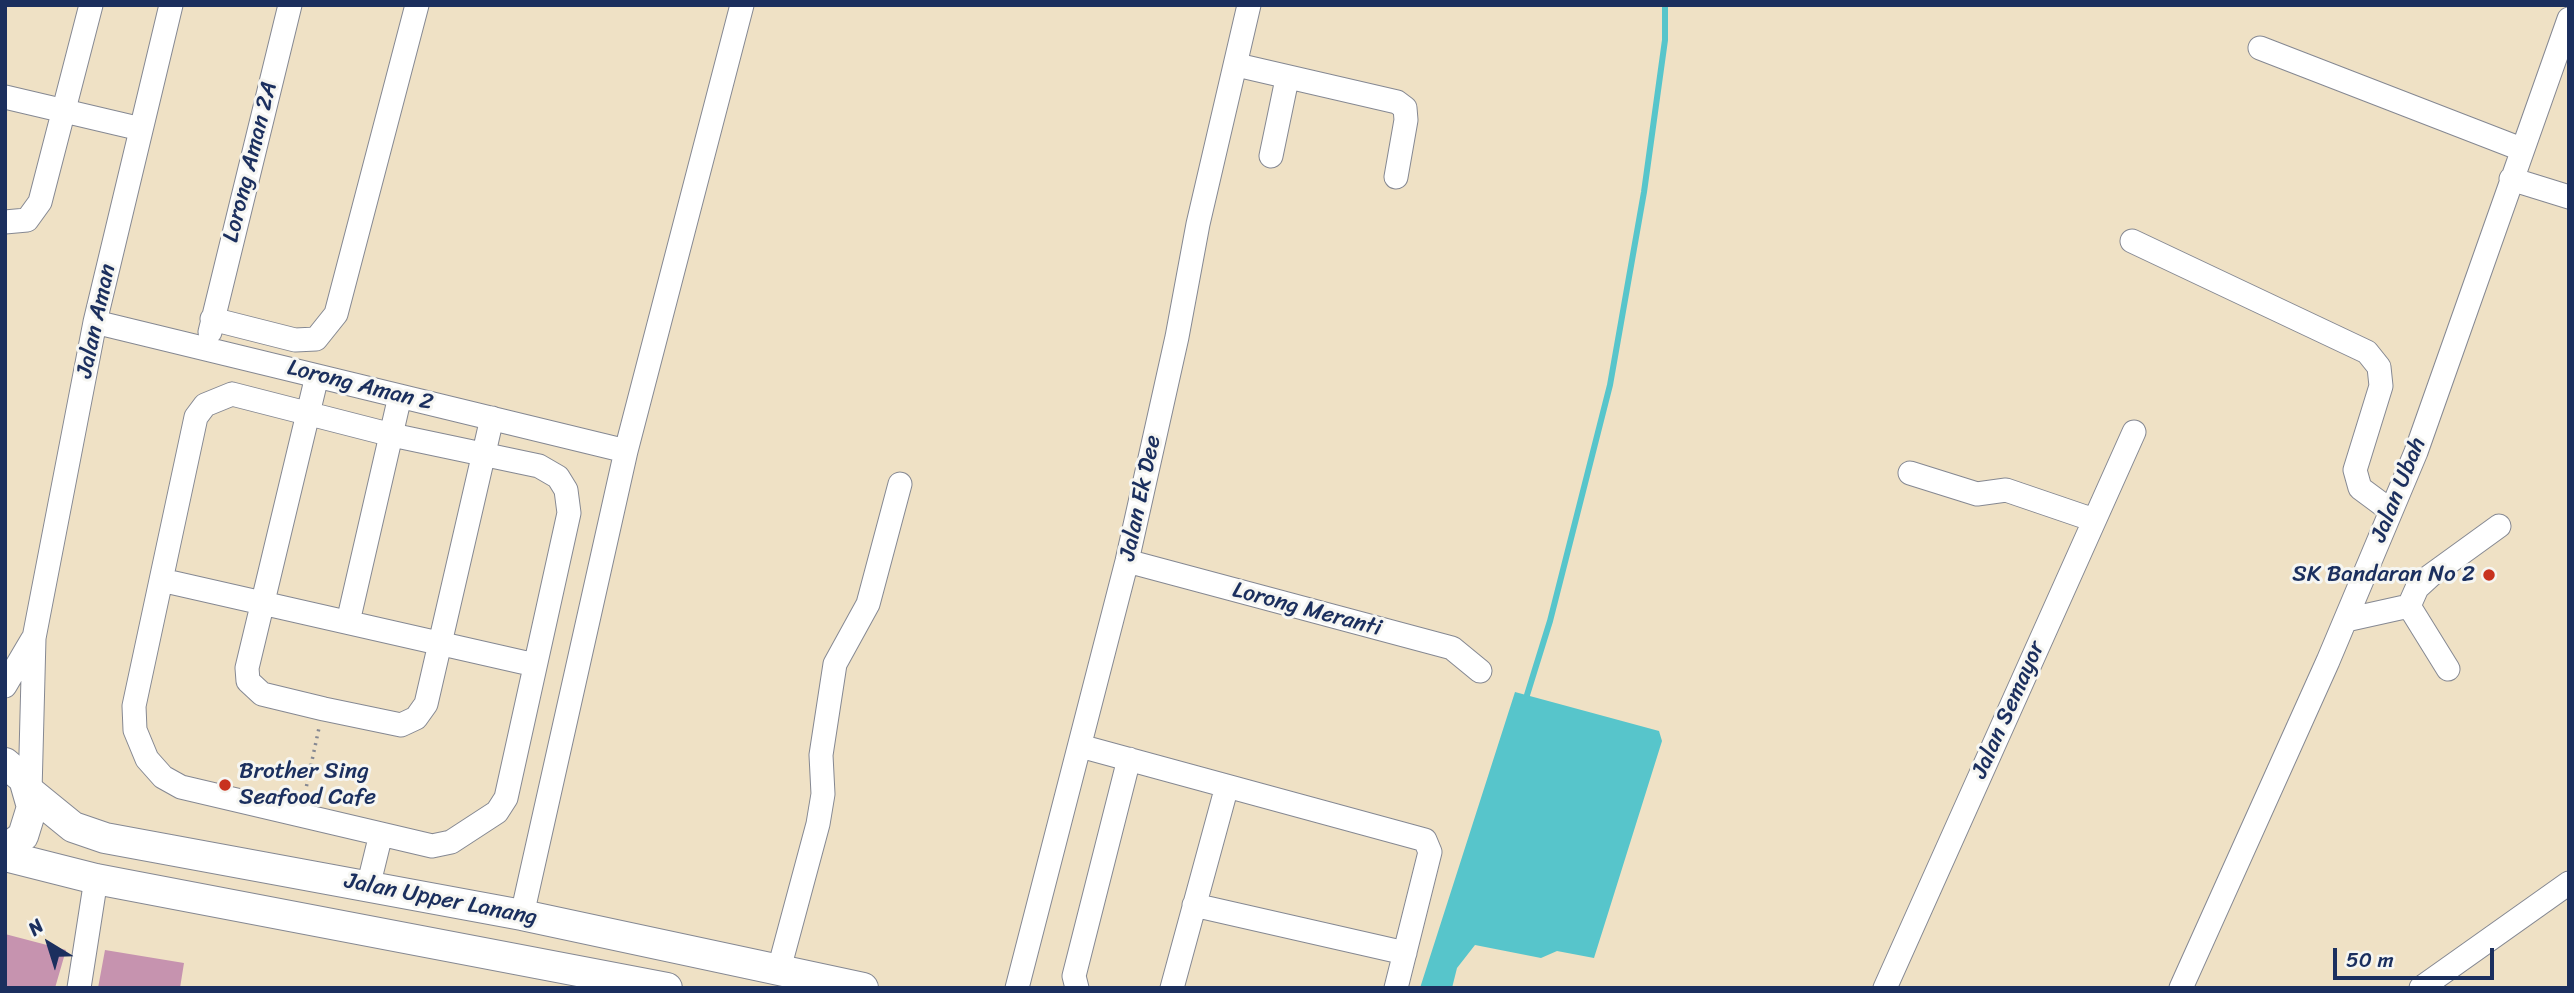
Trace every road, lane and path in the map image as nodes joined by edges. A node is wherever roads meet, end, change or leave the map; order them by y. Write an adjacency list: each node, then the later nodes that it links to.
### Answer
1 (91, 5): 12 (street)
2 (171, 5): 13 (street, Jalan Aman)
3 (290, 5): 21 (street, Lorong Aman 2A)
4 (416, 5): 21 (street)
5 (742, 5): 30 (street)
6 (1248, 5): 9 (street, Jalan Ek Dee)
7 (2569, 19): 14 (street, Jalan Ubah)
8 (2260, 48): 14 (street)
9 (1237, 65): 10 (street); 37 (street, Jalan Ek Dee)
10 (1287, 79): 15 (street); 16 (street)
11 (5, 97): 12 (street)
12 (64, 111): 13 (street); 19 (street)
13 (141, 129): 22 (street, Jalan Aman)
14 (2521, 149): 17 (street, Jalan Ubah)
15 (1271, 156)
16 (1396, 177)
17 (2511, 179): 18 (street); 34 (street, Jalan Ubah)
18 (2569, 197)
19 (5, 222)
20 (2132, 241): 34 (street)
21 (212, 318): 23 (street, Lorong Aman 2A)
22 (95, 322): 23 (street, Lorong Aman 2); 43 (street, Jalan Aman)
23 (208, 349): 24 (street, Lorong Aman 2)
24 (317, 376): 25 (street, Lorong Aman 2); 26 (street)
25 (400, 396): 27 (street, Lorong Aman 2); 29 (street)
26 (309, 415): 29 (street); 38 (street); 39 (street)
27 (492, 418): 30 (street, Lorong Aman 2); 31 (street)
28 (2134, 432): 35 (street, Jalan Semayor)
29 (392, 435): 31 (street); 42 (street)
30 (626, 451): 63 (street)
31 (482, 454): 44 (street); 45 (street)
32 (1910, 473): 35 (street)
33 (900, 484): 65 (street)
34 (2391, 511): 41 (street, Jalan Ubah)
35 (2094, 520): 73 (street, Jalan Semayor)
36 (2499, 526): 40 (street)
37 (1127, 561): 47 (street, Lorong Meranti); 50 (street, Jalan Ek Dee)
38 (161, 580): 39 (street); 55 (street)
39 (261, 603): 42 (street); 49 (street)
40 (2409, 606): 41 (street); 46 (street)
41 (2346, 620): 74 (street, Jalan Ubah)
42 (348, 622): 44 (street)
43 (34, 638): 48 (street); 54 (street)
44 (438, 643): 45 (street); 49 (street)
45 (535, 665): 56 (street)
46 (2448, 669)
47 (1480, 671)
48 (5, 686)
49 (324, 709): 55 (path)
50 (1080, 746): 51 (street); 69 (street, Jalan Ek Dee)
51 (1129, 759): 53 (street); 70 (street)
52 (5, 763): 54 (main road, Jalan Upper Lanang)
53 (1227, 786): 62 (street); 64 (street)
54 (30, 792): 57 (main road); 61 (main road, Jalan Upper Lanang)
55 (300, 815): 56 (street)
56 (381, 834): 61 (street)
57 (5, 850)
58 (5, 856): 59 (main road, Jalan Upper Lanang)
59 (96, 879): 66 (street); 67 (main road, Jalan Upper Lanang)
60 (2569, 883): 75 (street)
61 (369, 887): 63 (main road, Jalan Upper Lanang)
62 (1194, 905): 64 (street); 71 (street)
63 (522, 915): 65 (main road, Jalan Upper Lanang)
64 (1405, 953): 72 (street)
65 (779, 969): 68 (main road, Jalan Upper Lanang)
66 (79, 988)
67 (667, 988)
68 (863, 988)
69 (1017, 988)
70 (1077, 988)
71 (1172, 988)
72 (1396, 988)
73 (1885, 988)
74 (2181, 988)
75 (2421, 988)

